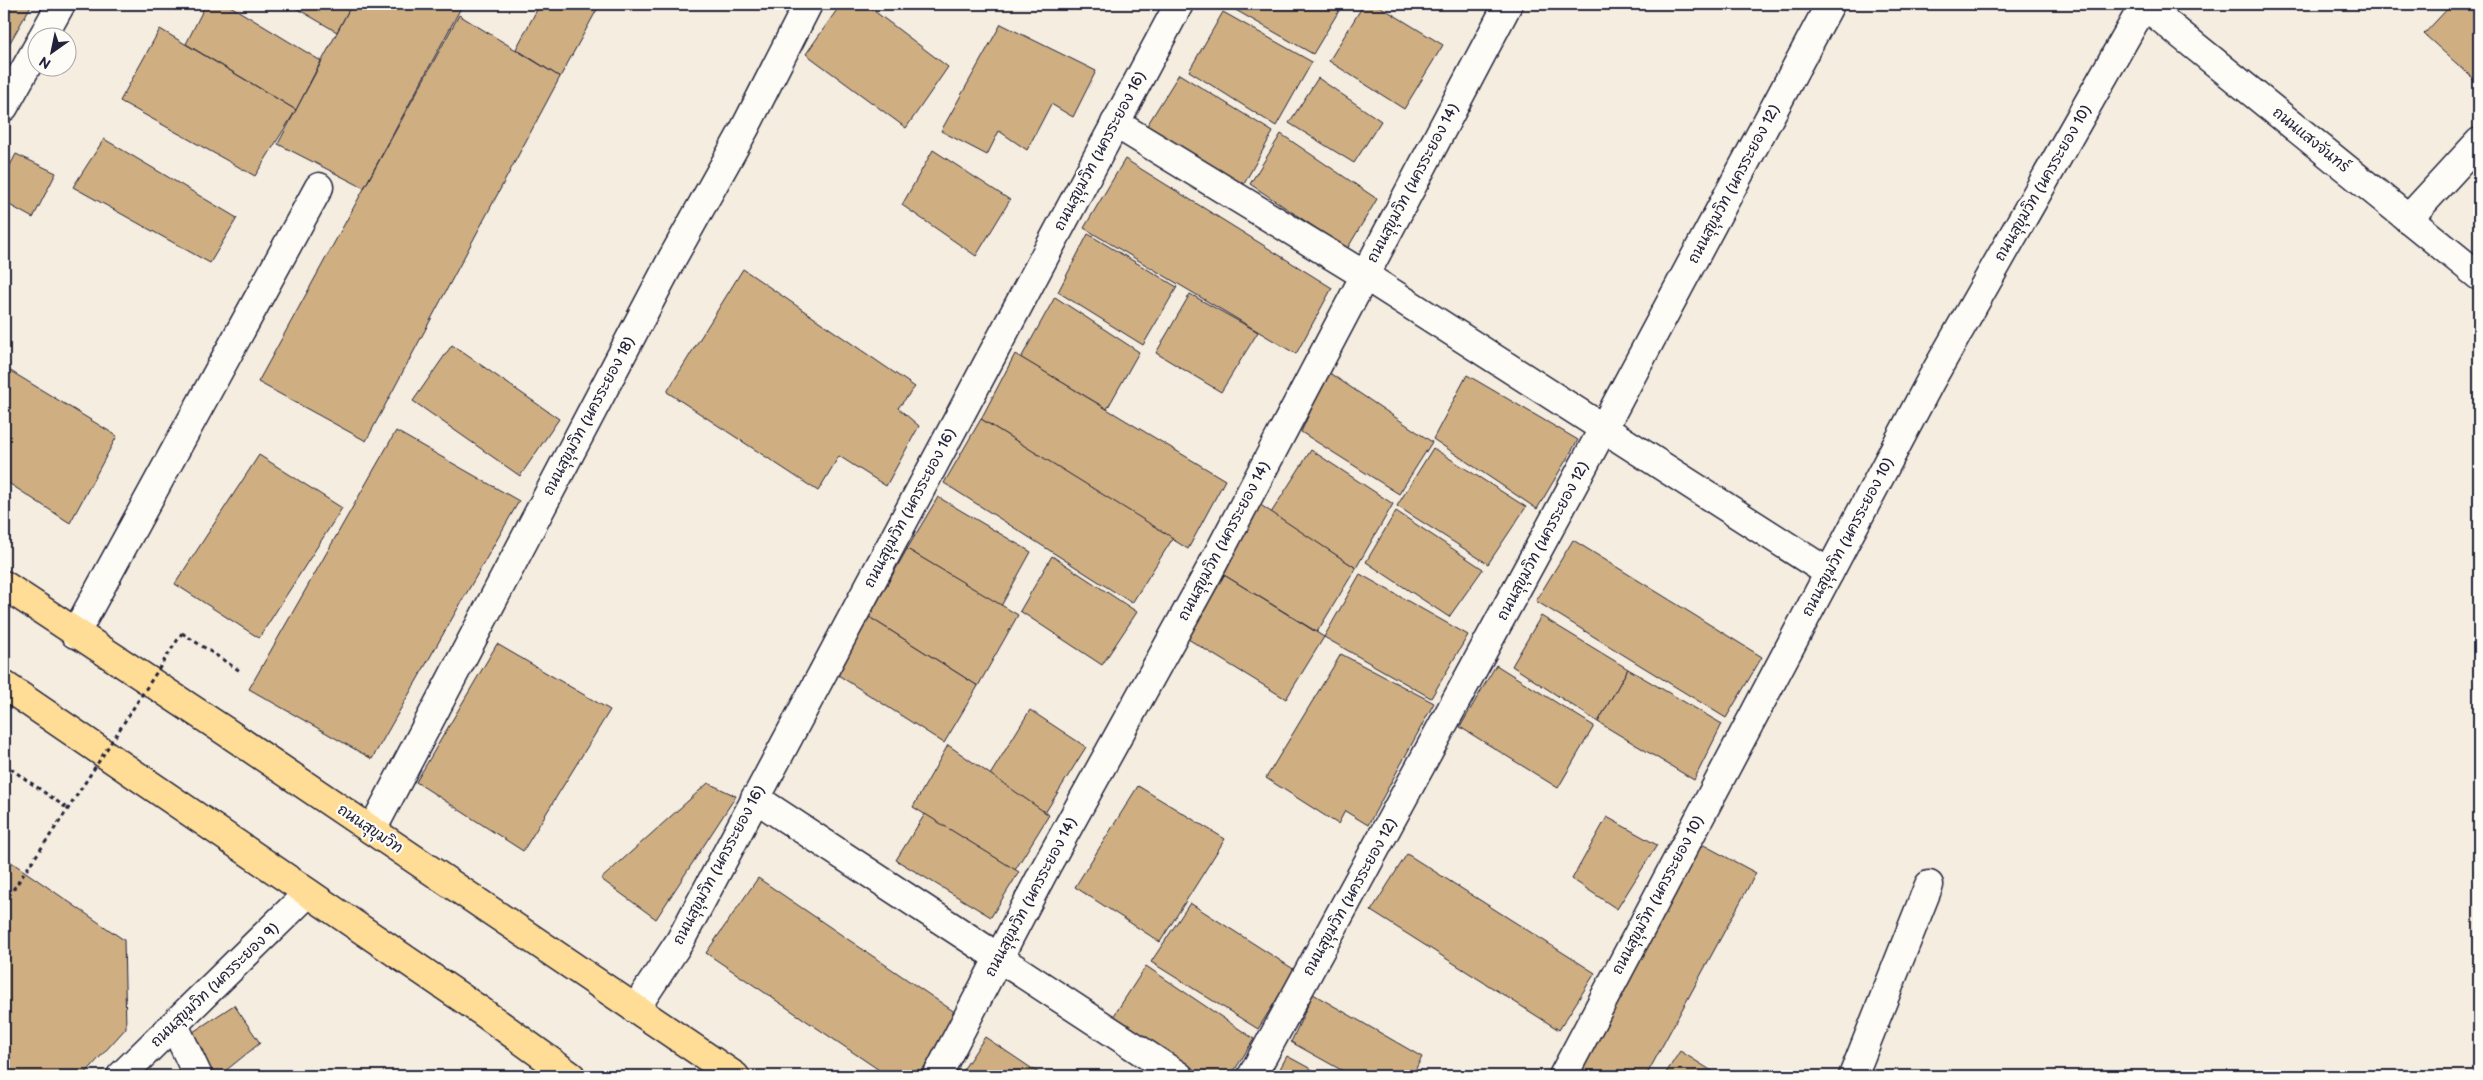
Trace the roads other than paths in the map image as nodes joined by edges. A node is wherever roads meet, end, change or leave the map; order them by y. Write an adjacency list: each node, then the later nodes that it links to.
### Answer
1 (61, 4): 7 (street)
2 (808, 4): 22 (street, ถนนสุขุมวิท (นครระยอง 18))
3 (1179, 4): 10 (street, ถนนสุขุมวิท (นครระยอง 16))
4 (1508, 4): 14 (street, ถนนสุขุมวิท (นครระยอง 14))
5 (1830, 4): 16 (street, ถนนสุขุมวิท (นครระยอง 12))
6 (2143, 4): 13 (street, ถนนแสงจันทร์); 17 (street, ถนนสุขุมวิท (นครระยอง 10))
7 (48, 28)
8 (28, 64): 9 (street)
9 (4, 107)
10 (1115, 123): 14 (street); 21 (street, ถนนสุขุมวิท (นครระยอง 16))
11 (2479, 142): 13 (street)
12 (319, 186): 19 (street)
13 (2408, 219): 15 (street, ถนนแสงจันทร์)
14 (1364, 275): 16 (street); 25 (street, ถนนสุขุมวิท (นครระยอง 14))
15 (2479, 276)
16 (1603, 429): 17 (street); 34 (street, ถนนสุขุมวิท (นครระยอง 12))
17 (1829, 573): 35 (street, ถนนสุขุมวิท (นครระยอง 10))
18 (4, 585): 19 (main road, ถนนสุขุมวิท)
19 (75, 634): 22 (main road, ถนนสุขุมวิท)
20 (4, 685): 24 (main road)
21 (755, 798): 25 (street); 26 (street, ถนนสุขุมวิท (นครระยอง 16))
22 (372, 830): 26 (main road, ถนนสุขุมวิท)
23 (1929, 885): 36 (street)
24 (308, 893): 27 (street, ถนนสุขุมวิท (นครระยอง 9)); 28 (main road)
25 (999, 957): 32 (street, ถนนสุขุมวิท (นครระยอง 14)); 33 (street)
26 (635, 1009): 31 (main road, ถนนสุขุมวิท)
27 (174, 1025): 29 (street, ถนนสุขุมวิท (นครระยอง 9)); 30 (street)
28 (558, 1072)
29 (121, 1076)
30 (198, 1076)
31 (735, 1076)
32 (937, 1076)
33 (1179, 1076)
34 (1252, 1076)
35 (1563, 1076)
36 (1853, 1076)

